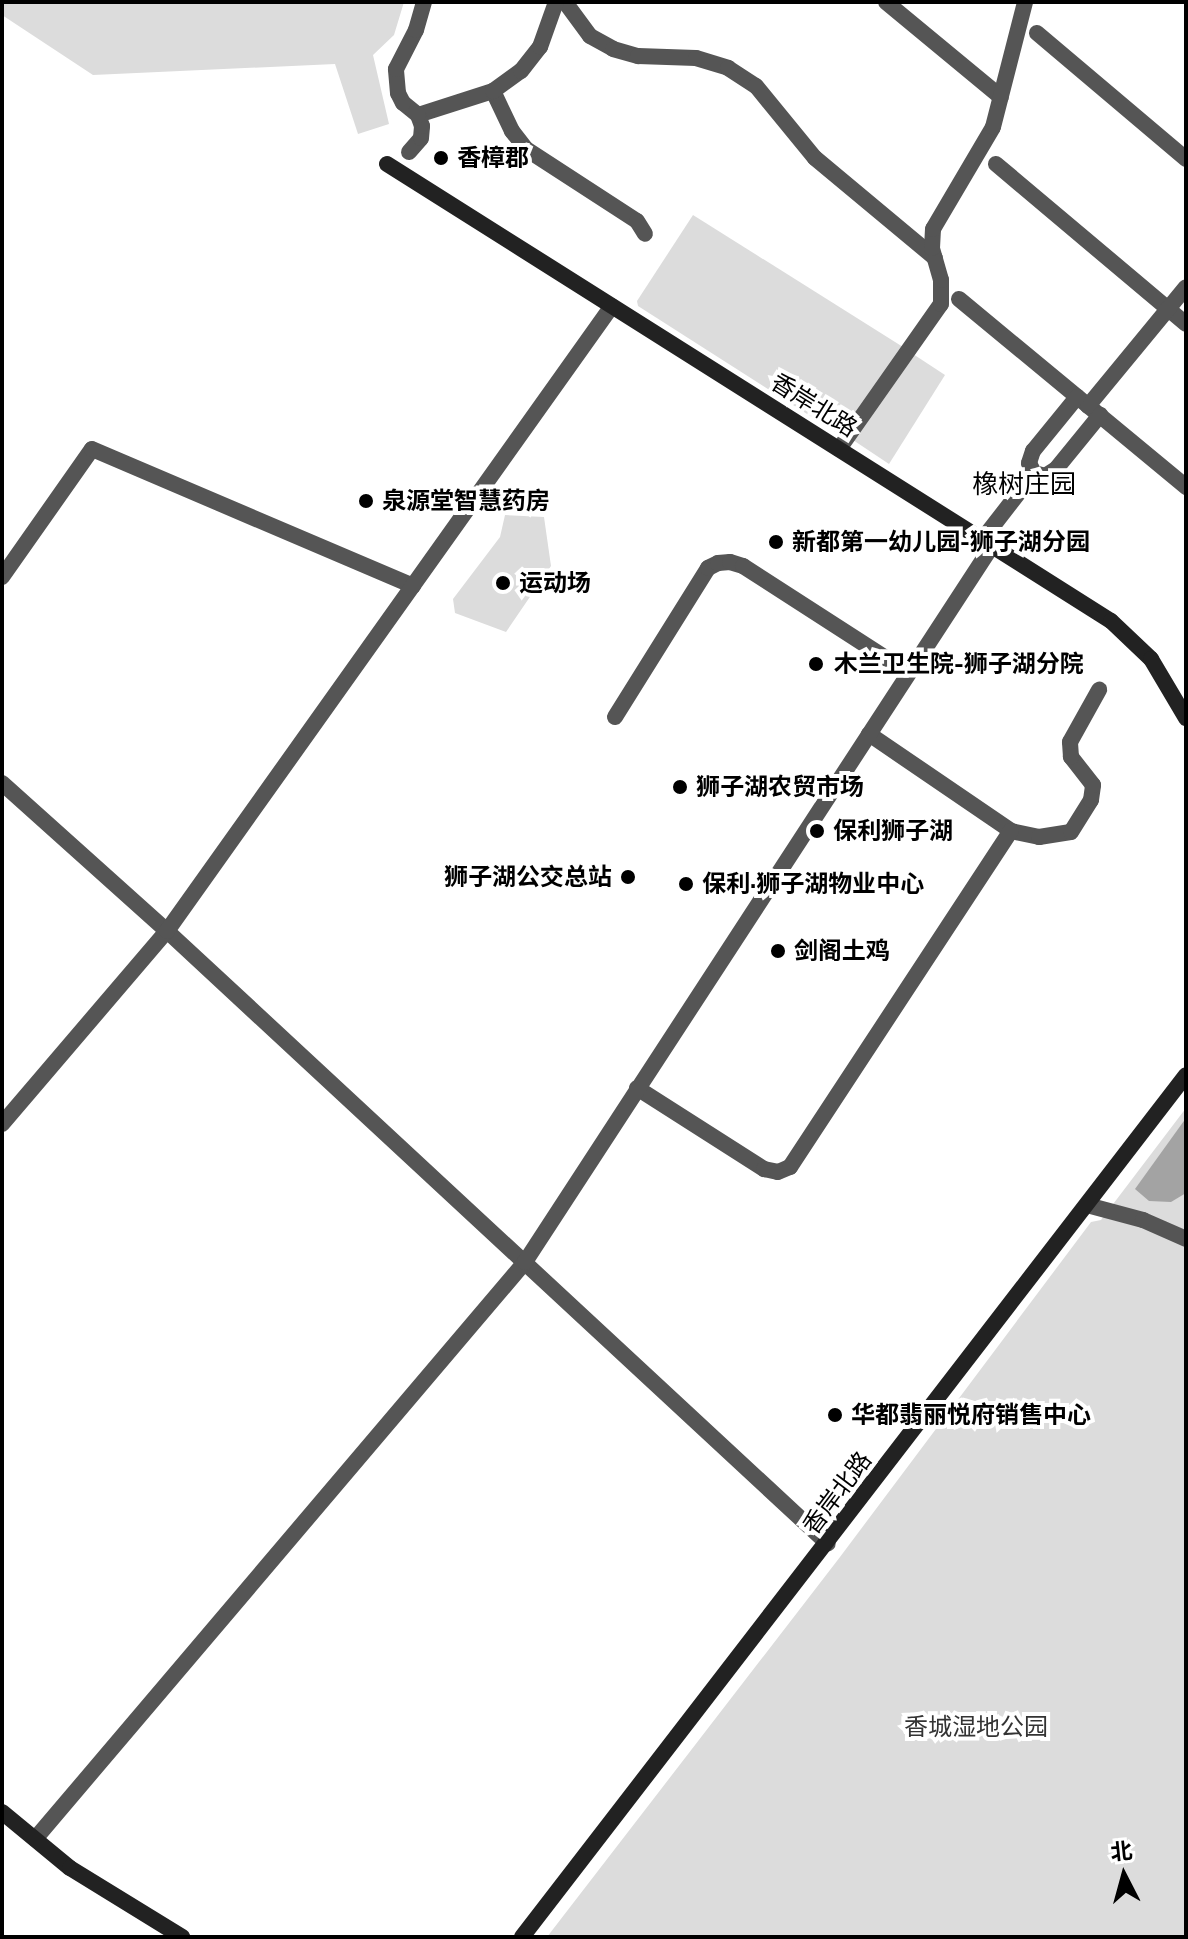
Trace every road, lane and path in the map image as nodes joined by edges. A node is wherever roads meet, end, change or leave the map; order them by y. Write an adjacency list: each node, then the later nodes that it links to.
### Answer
1 (424, 2): 9 (street)
2 (556, 2): 7 (street)
3 (565, 2): 15 (street)
4 (886, 2): 8 (street)
5 (1025, 2): 8 (street)
6 (1037, 33): 11 (street)
7 (493, 91): 9 (street); 14 (street)
8 (1001, 97): 15 (street)
9 (418, 115): 10 (street)
10 (409, 152)
11 (1186, 159)
12 (387, 164): 18 (street, 香岸北路)
13 (996, 164): 19 (street)
14 (645, 234)
15 (935, 258): 22 (street)
16 (1186, 287): 19 (street)
17 (959, 299): 21 (street)
18 (612, 306): 22 (street, 香岸北路); 27 (street)
19 (1168, 309): 20 (street); 21 (street)
20 (1186, 324)
21 (1089, 406): 23 (street); 23 (street); 24 (street)
22 (839, 449): 25 (street, 香岸北路)
23 (1034, 473): 25 (street)
24 (1186, 487)
25 (987, 543): 28 (street); 31 (street, 香岸北路)
26 (2, 577): 27 (street)
27 (413, 586): 35 (street)
28 (909, 673): 30 (street); 32 (street)
29 (1099, 690): 34 (street)
30 (615, 717)
31 (1186, 718)
32 (869, 734): 34 (street); 37 (street)
33 (2, 783): 35 (street)
34 (1011, 831): 37 (street)
35 (167, 931): 38 (street); 41 (street)
36 (1186, 1075): 39 (street, 香岸北路)
37 (637, 1088): 41 (street)
38 (2, 1124)
39 (1087, 1205): 40 (street); 42 (street, 香岸北路)
40 (1186, 1239)
41 (525, 1262): 42 (street); 44 (street)
42 (828, 1544): 46 (street, 香岸北路)
43 (2, 1812): 44 (street)
44 (35, 1839): 45 (street)
45 (182, 1937)
46 (522, 1937)

